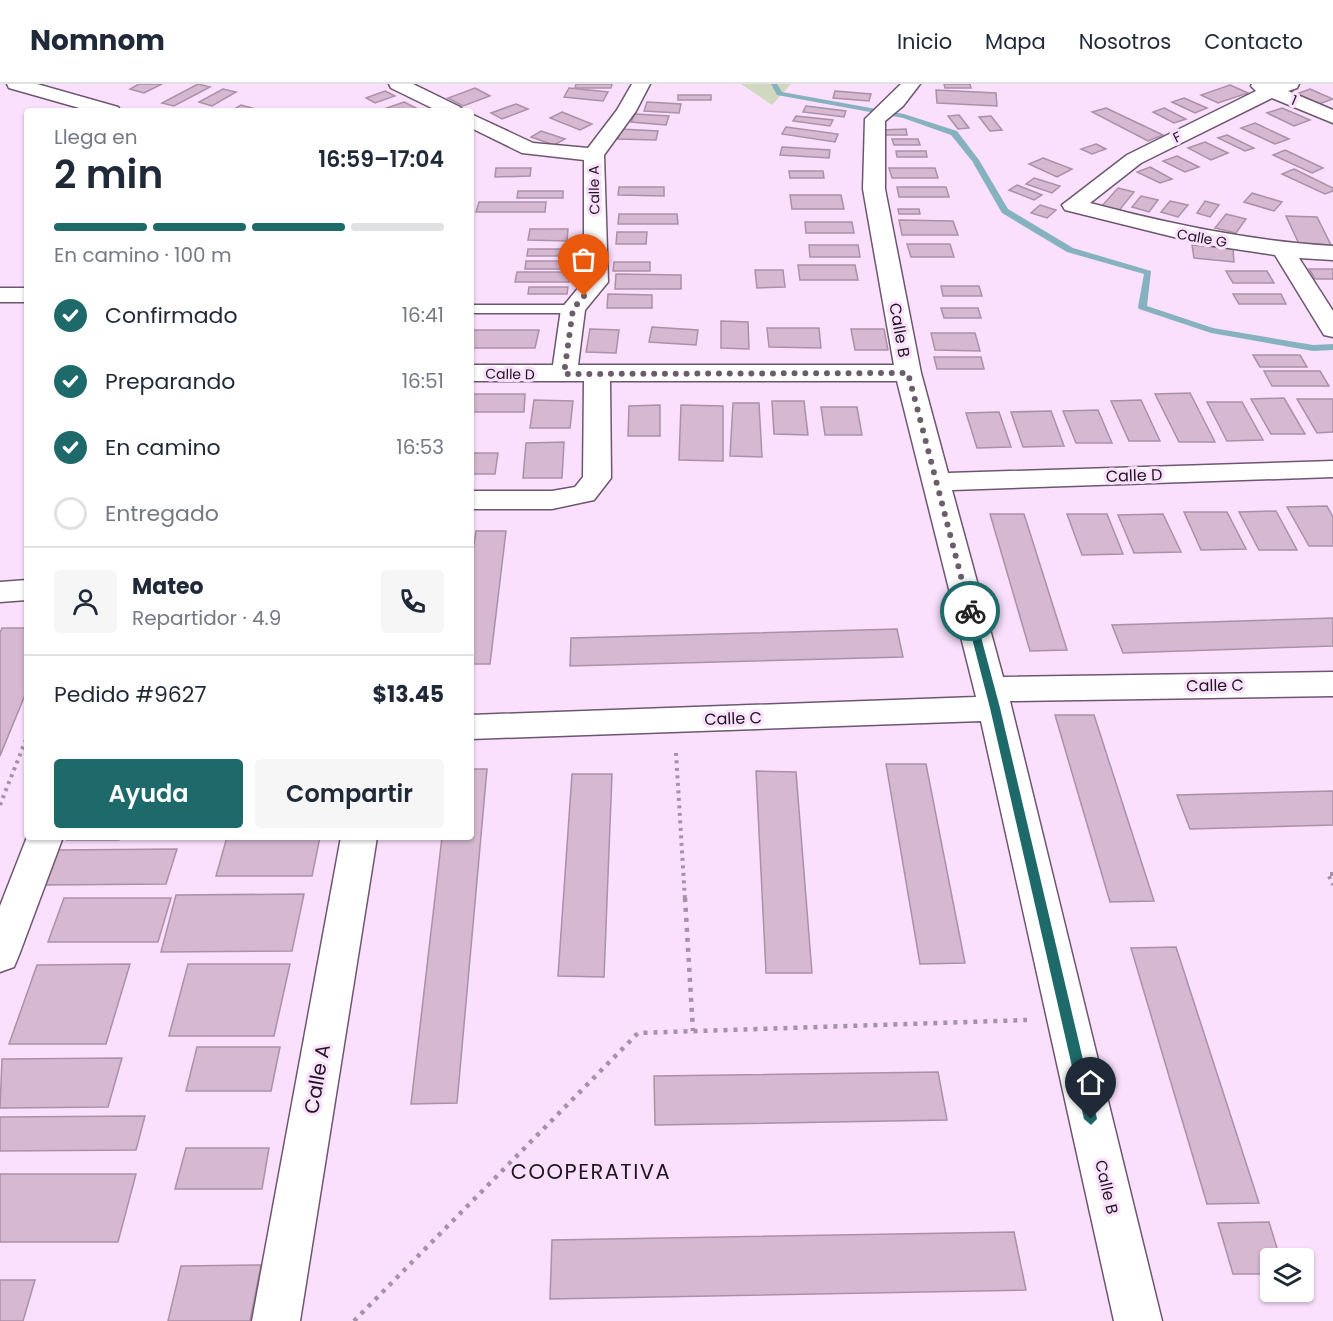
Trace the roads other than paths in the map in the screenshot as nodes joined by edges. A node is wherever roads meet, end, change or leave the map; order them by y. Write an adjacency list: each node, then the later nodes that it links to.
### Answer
1 (16, 84): 7 (street)
2 (398, 84): 8 (street)
3 (640, 84): 11 (street, Calle A)
4 (911, 84): 21 (street, Calle B)
5 (1290, 84): 6 (street, F)
6 (1262, 87): 9 (street, 1); 12 (street, F)
7 (100, 108)
8 (447, 108)
9 (1333, 117)
10 (474, 122): 11 (street)
11 (594, 155): 18 (street, Calle A)
12 (1073, 205): 13 (street, Calle G)
13 (1284, 252): 14 (street, Calle G); 19 (street)
14 (1333, 253)
15 (0, 295): 16 (street)
16 (24, 296)
17 (474, 309): 18 (lane)
18 (573, 309): 22 (street)
19 (1333, 330)
20 (474, 373): 22 (street, Calle D)
21 (908, 373): 23 (street, Calle D); 25 (street, Calle B)
22 (564, 374): 23 (street, Calle D)
23 (597, 374): 26 (street)
24 (1333, 469): 25 (street, Calle D)
25 (936, 482): 30 (street, Calle B)
26 (474, 500)
27 (24, 590): 28 (street)
28 (0, 592)
29 (1333, 684): 30 (street, Calle C)
30 (992, 698): 31 (street, Calle C); 37 (street, Calle B)
31 (474, 727)
32 (43, 840): 34 (street)
33 (358, 840): 36 (street, Calle A)
34 (10, 901): 35 (street)
35 (0, 955)
36 (276, 1321)
37 (1138, 1321)

